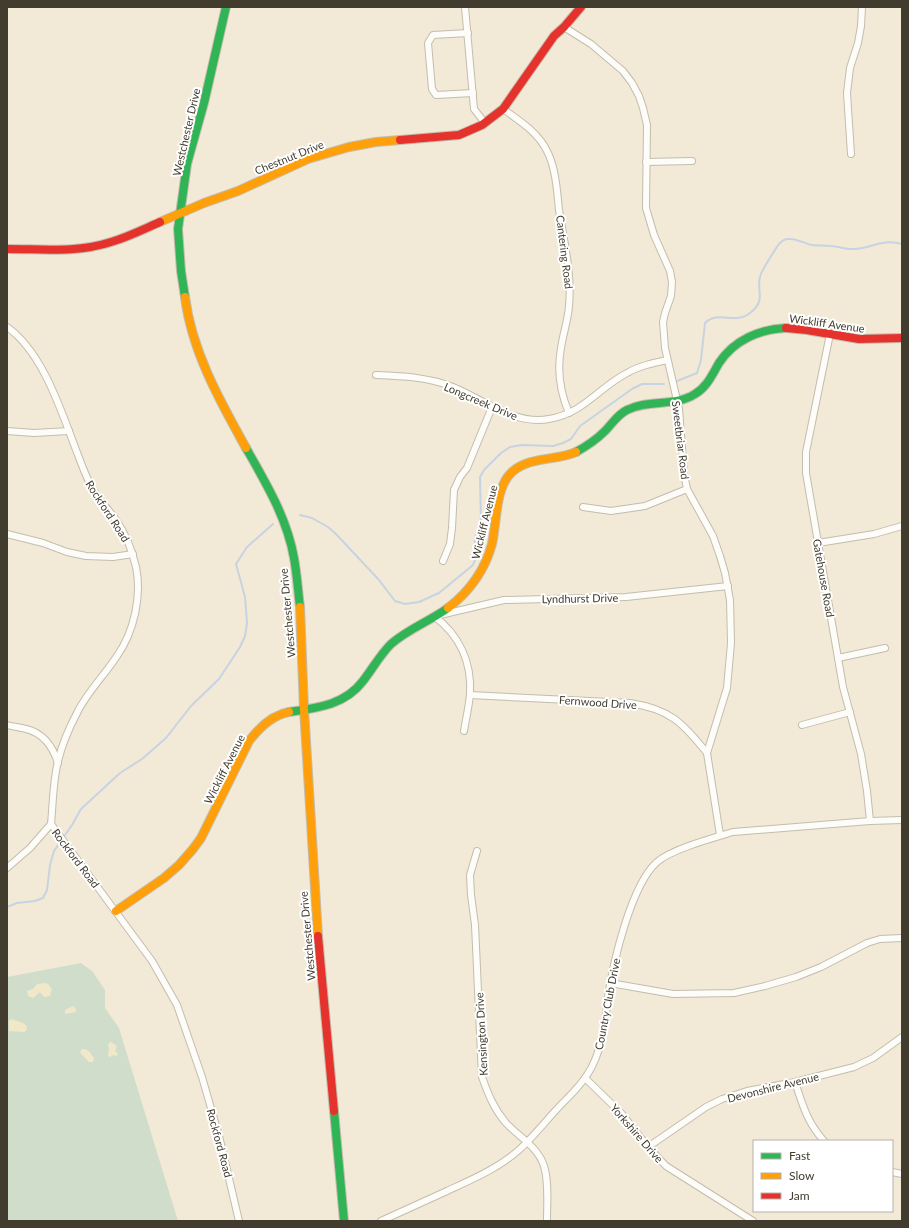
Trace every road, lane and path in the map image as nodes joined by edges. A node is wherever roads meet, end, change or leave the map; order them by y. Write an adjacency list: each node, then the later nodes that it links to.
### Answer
1 (226, 7): 13 (street, Westchester Drive)
2 (465, 7): 6 (street)
3 (581, 7): 5 (street, Chestnut Drive)
4 (862, 7): 10 (street)
5 (564, 27): 8 (street, Chestnut Drive); 12 (street, Sweetbriar Road)
6 (468, 33): 7 (street); 7 (street)
7 (473, 93): 9 (street)
8 (503, 109): 9 (street, Chestnut Drive); 22 (street, Cantering Road)
9 (485, 123): 13 (street, Chestnut Drive)
10 (851, 154)
11 (692, 161): 12 (street)
12 (646, 162): 18 (street, Sweetbriar Road)
13 (181, 213): 14 (street, Chestnut Drive); 37 (street, Westchester Drive)
14 (7, 249)
15 (7, 328): 24 (street, Rockford Road)
16 (830, 334): 17 (street, Wickliff Avenue); 20 (street, Wickliff Avenue); 29 (street, Gatehouse Road)
17 (902, 338)
18 (667, 360): 20 (street, Sweetbriar Road); 22 (street, Longcreek Drive)
19 (376, 375): 21 (street, Longcreek Drive)
20 (677, 400): 25 (street, Sweetbriar Road); 33 (street, Wickliff Avenue)
21 (492, 407): 22 (street, Longcreek Drive); 31 (street)
22 (569, 413)
23 (7, 431): 24 (street)
24 (69, 431): 30 (street, Rockford Road)
25 (687, 489): 26 (street); 32 (street, Sweetbriar Road)
26 (583, 507)
27 (902, 526): 29 (street)
28 (7, 534): 30 (street)
29 (818, 543): 35 (street, Gatehouse Road)
30 (133, 554): 43 (street, Rockford Road)
31 (443, 561)
32 (728, 586): 33 (street, Lyndhurst Drive); 42 (street, Sweetbriar Road)
33 (434, 616): 36 (street); 37 (street, Wickliff Avenue)
34 (885, 648): 35 (street)
35 (838, 658): 38 (street, Gatehouse Road)
36 (470, 695): 41 (street); 42 (street, Fernwood Drive)
37 (304, 710): 50 (street, Wickliff Avenue); 60 (street, Westchester Drive)
38 (850, 712): 40 (street); 45 (street, Gatehouse Road)
39 (7, 725): 43 (street)
40 (802, 725)
41 (464, 731)
42 (708, 753): 47 (street, Sweetbriar Road)
43 (58, 763): 46 (street, Rockford Road)
44 (902, 820): 45 (street, Country Club Drive)
45 (870, 821): 47 (street, Country Club Drive)
46 (51, 824): 49 (street); 50 (street, Rockford Road)
47 (720, 835): 52 (street, Country Club Drive)
48 (478, 851): 57 (street, Kensington Drive)
49 (7, 868)
50 (116, 911): 59 (street, Rockford Road)
51 (902, 938): 52 (street)
52 (610, 983): 54 (street, Country Club Drive)
53 (902, 1037): 55 (street, Devonshire Avenue)
54 (585, 1078): 57 (street, Country Club Drive); 58 (street, Yorkshire Drive)
55 (795, 1082): 56 (street); 58 (street, Devonshire Avenue)
56 (823, 1140)
57 (527, 1142): 61 (street, Country Club Drive); 62 (street, Kensington Drive)
58 (648, 1147): 63 (street, Yorkshire Drive)
59 (238, 1221)
60 (344, 1221)
61 (381, 1221)
62 (547, 1221)
63 (753, 1221)

